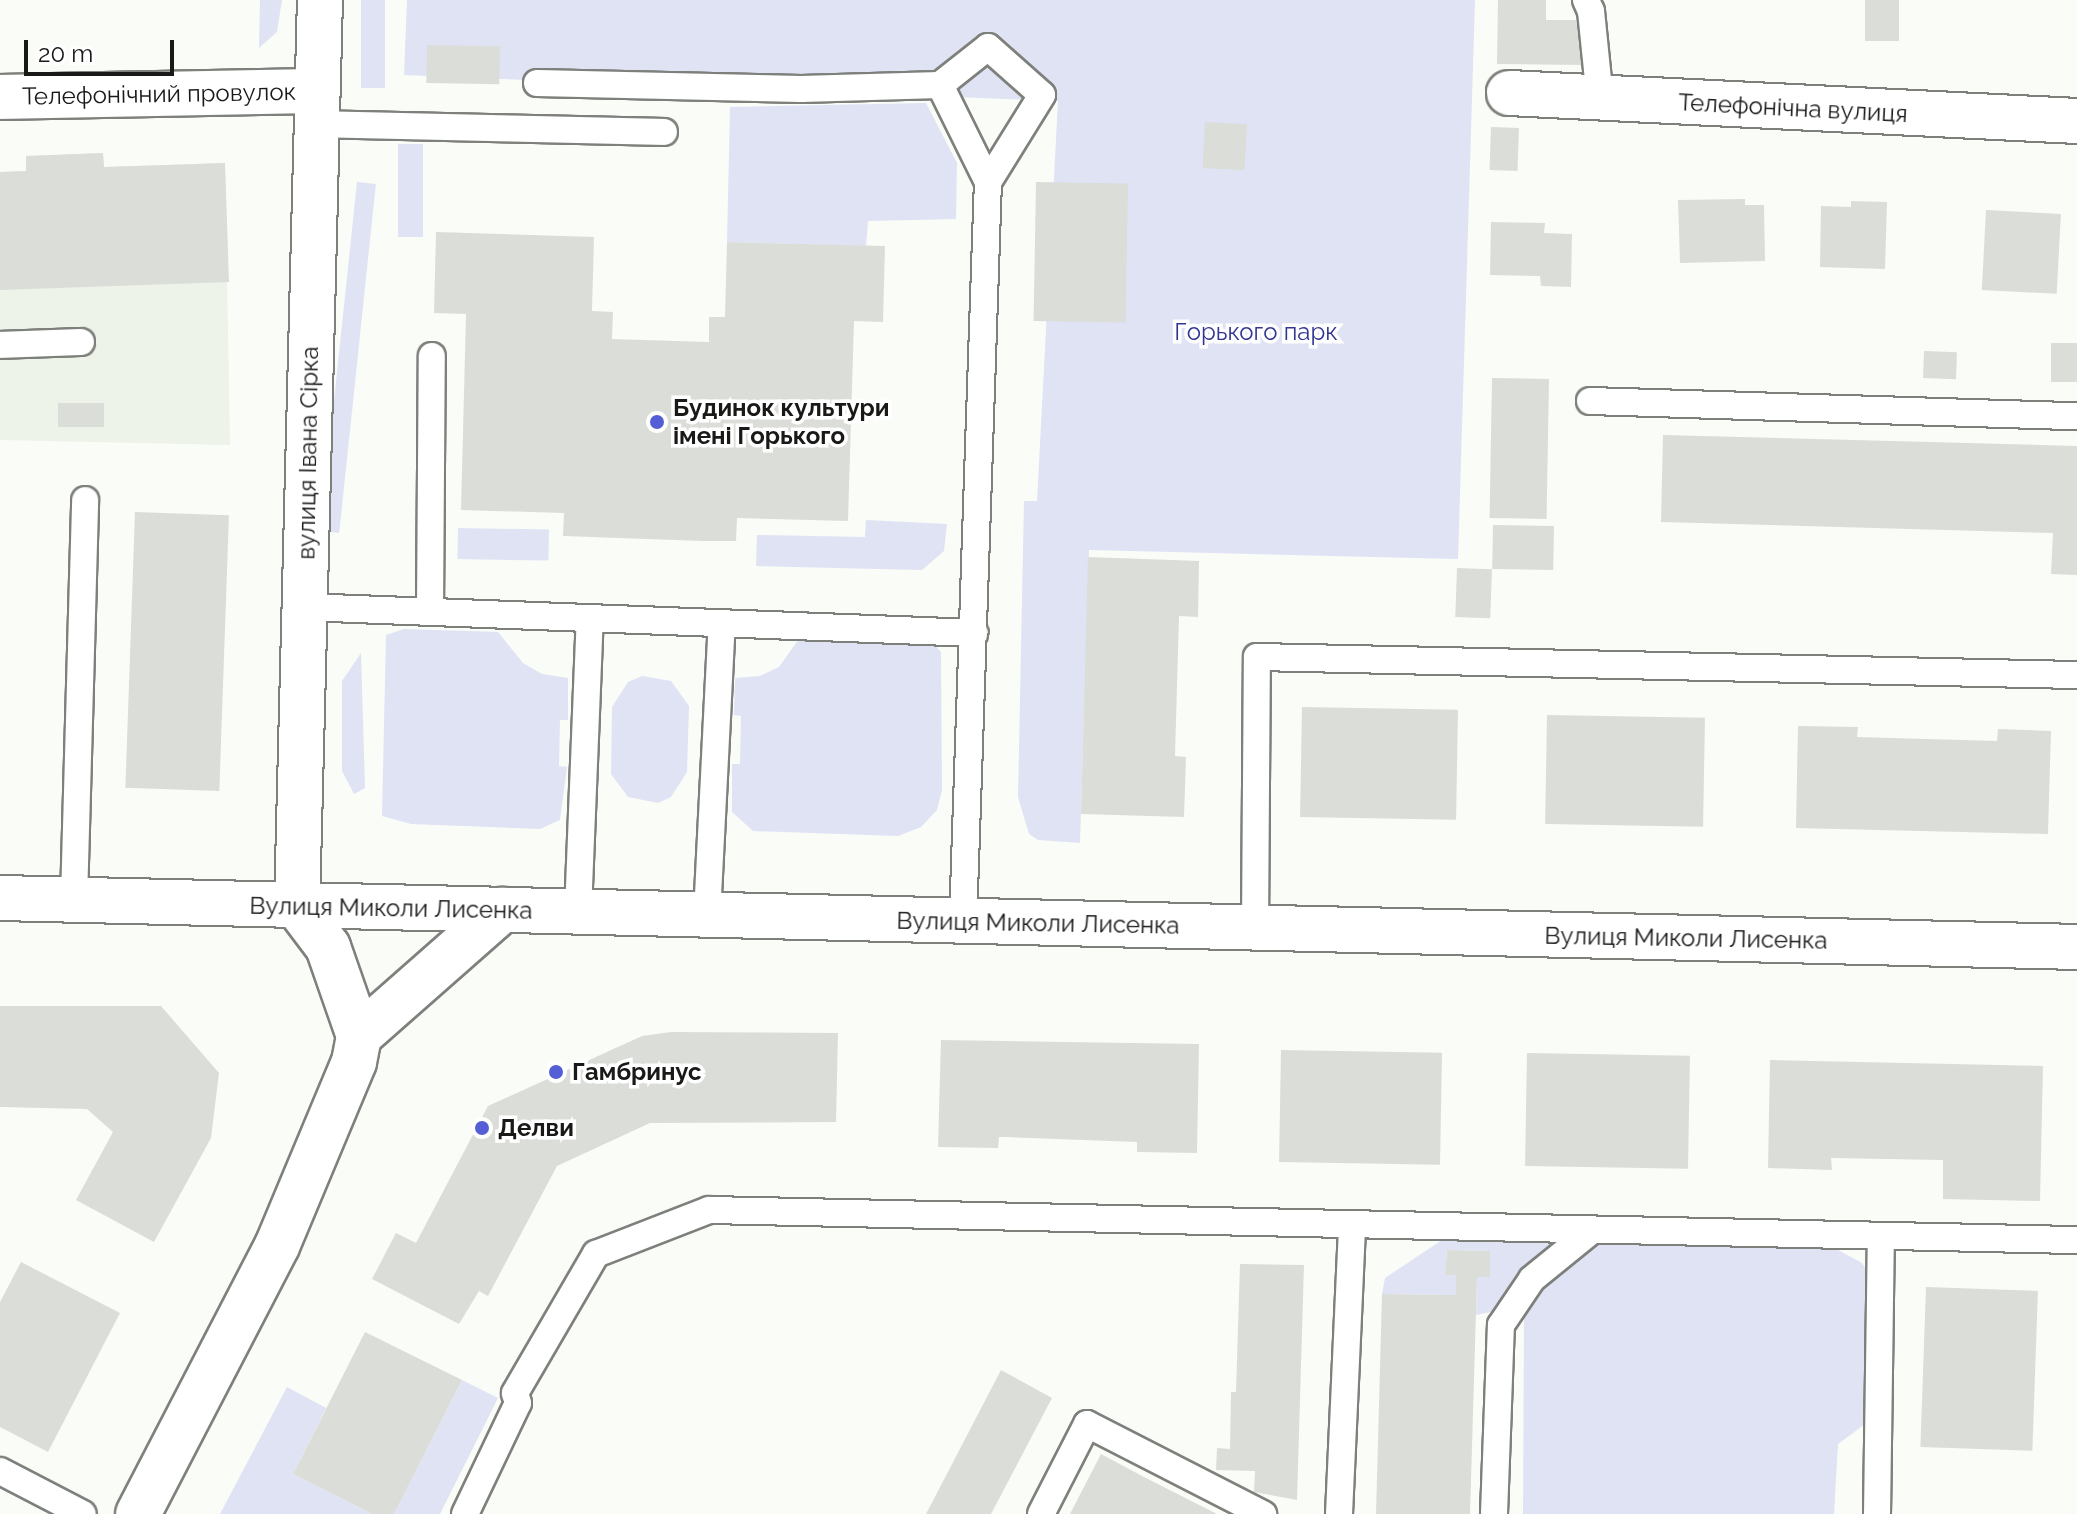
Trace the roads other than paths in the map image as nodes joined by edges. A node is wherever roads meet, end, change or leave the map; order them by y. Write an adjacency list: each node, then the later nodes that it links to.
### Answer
1 (320, 0): 8 (street, вулиця Івана Сірка)
2 (1586, 0): 7 (lane)
3 (537, 83): 4 (lane)
4 (940, 85): 11 (lane); 11 (lane)
5 (1509, 93): 7 (street, Телефонічна вулиця)
6 (0, 97): 8 (street, Телефонічний провулок)
7 (1600, 99): 9 (street, Телефонічна вулиця)
8 (316, 107): 10 (lane); 18 (street, вулиця Івана Сірка)
9 (2077, 121)
10 (664, 132)
11 (988, 182): 22 (lane)
12 (81, 342): 13 (lane)
13 (0, 345)
14 (432, 356): 19 (lane)
15 (1590, 401): 16 (lane)
16 (2077, 416)
17 (85, 500): 25 (lane)
18 (304, 607): 19 (lane); 26 (street, вулиця Івана Сірка)
19 (430, 611): 20 (lane)
20 (590, 618): 21 (lane); 28 (lane)
21 (722, 623): 22 (lane); 29 (lane)
22 (974, 633): 30 (lane)
23 (2077, 675): 31 (lane)
24 (0, 898): 25 (street, Вулиця Миколи Лисенка)
25 (74, 900): 26 (street, Вулиця Миколи Лисенка)
26 (297, 906): 27 (street, Вулиця Миколи Лисенка); 33 (street)
27 (502, 910): 28 (street, Вулиця Миколи Лисенка); 33 (street)
28 (578, 912): 29 (street, Вулиця Миколи Лисенка)
29 (707, 915): 30 (street, Вулиця Миколи Лисенка)
30 (963, 922): 31 (street, Вулиця Миколи Лисенка)
31 (1255, 928): 32 (street, Вулиця Миколи Лисенка)
32 (2077, 947)
33 (359, 1036): 40 (street)
34 (1352, 1224): 35 (lane); 41 (lane); 44 (lane)
35 (1591, 1231): 36 (lane); 45 (lane)
36 (1881, 1238): 37 (lane); 46 (lane)
37 (2077, 1240)
38 (0, 1471): 39 (lane)
39 (83, 1514)
40 (138, 1514)
41 (465, 1514)
42 (1041, 1514): 43 (lane)
43 (1263, 1514)
44 (1339, 1514)
45 (1494, 1514)
46 (1877, 1514)

